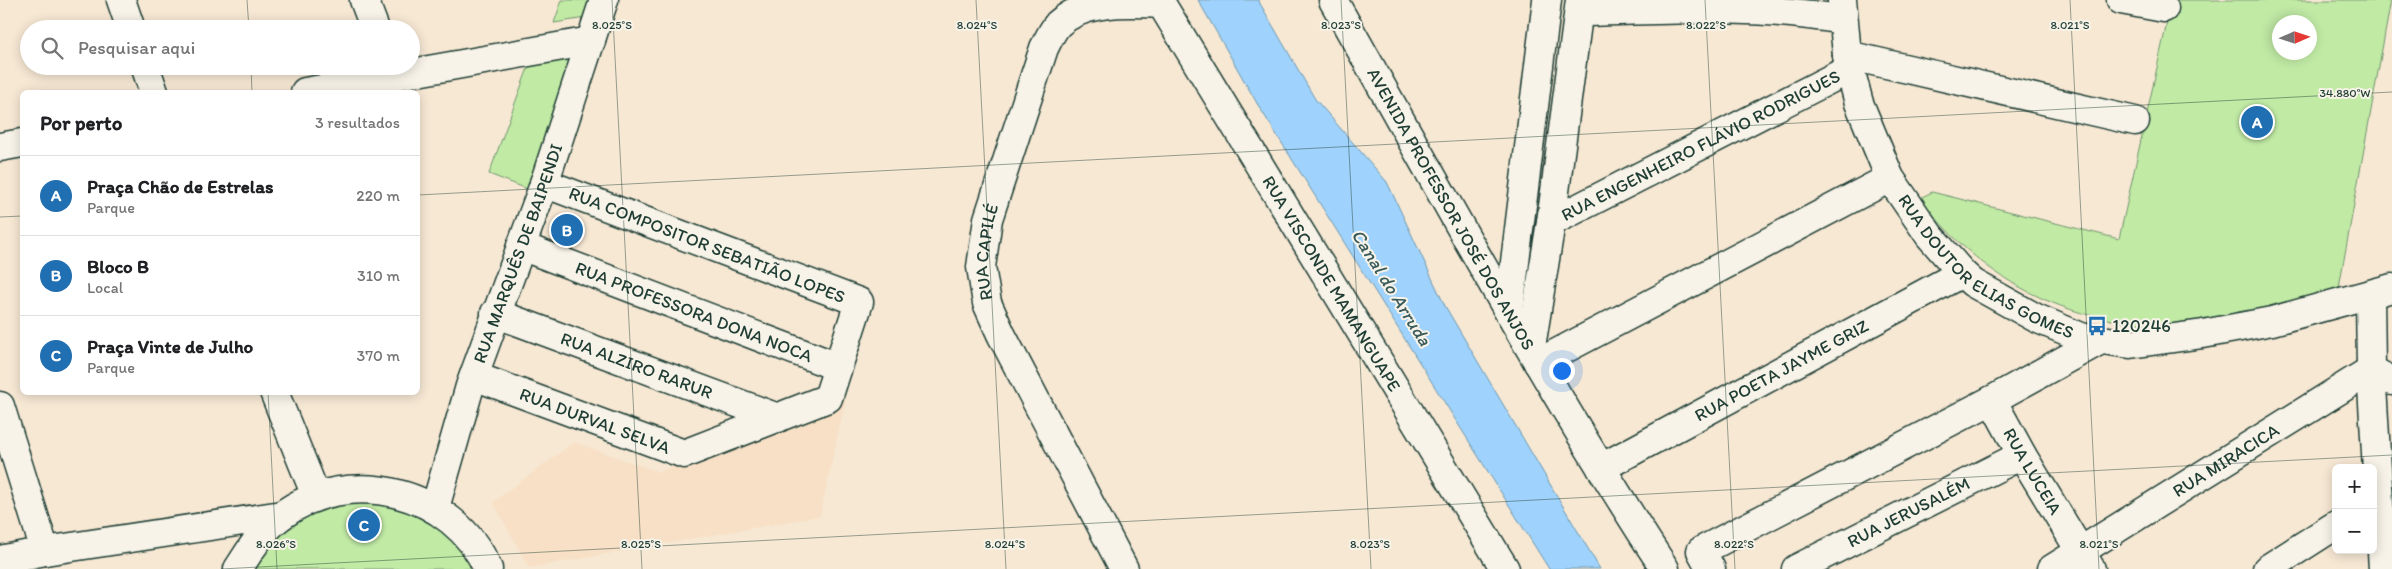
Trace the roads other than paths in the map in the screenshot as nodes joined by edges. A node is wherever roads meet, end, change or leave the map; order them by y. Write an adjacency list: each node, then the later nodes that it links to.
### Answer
1 (121, 0): 11 (street)
2 (364, 0): 12 (street)
3 (604, 0): 13 (street, RUA MARQUÊS DE BAIPENDI)
4 (1333, 0): 29 (street, AVENIDA PROFESSOR JOSÉ DOS ANJOS)
5 (1547, 0): 29 (street)
6 (2122, 0): 9 (street)
7 (1160, 2): 53 (street, RUA CAPILÉ); 54 (street, RUA VISCONDE MAMANGUAPE)
8 (1580, 6): 10 (street); 25 (street)
9 (2164, 8)
10 (1843, 10): 14 (street, RUA DOUTOR ELIAS GOMES)
11 (128, 20)
12 (372, 20)
13 (591, 41): 15 (street); 24 (street, RUA MARQUÊS DE BAIPENDI)
14 (1848, 62): 20 (street, RUA ENGENHEIRO FLÁVIO RODRIGUES); 23 (street, RUA DOUTOR ELIAS GOMES); 25 (street, RUA ENGENHEIRO FLÁVIO RODRIGUES)
15 (420, 67)
16 (148, 75): 18 (street)
17 (376, 75): 19 (street)
18 (153, 90)
19 (312, 90)
20 (2135, 121)
21 (20, 143): 22 (street)
22 (0, 147)
23 (1890, 178): 27 (street, RUA DOUTOR ELIAS GOMES); 32 (street)
24 (544, 183): 26 (street, RUA MARQUÊS DE BAIPENDI); 33 (street, RUA COMPOSITOR SEBATIÃO LOPES)
25 (1551, 222): 32 (street)
26 (521, 246): 30 (street, RUA MARQUÊS DE BAIPENDI); 33 (street, RUA PROFESSORA DONA NOCA)
27 (1962, 273): 31 (street, RUA DOUTOR ELIAS GOMES); 42 (street, RUA POETA JAYME GRIZ)
28 (2385, 289): 31 (street, RUA DOUTOR ELIAS GOMES); 34 (street)
29 (1509, 311): 32 (street, AVENIDA PROFESSOR JOSÉ DOS ANJOS)
30 (495, 313): 35 (street, RUA MARQUÊS DE BAIPENDI); 40 (street, RUA ALZIRO RARUR)
31 (2100, 341): 38 (street)
32 (1534, 355): 42 (street, AVENIDA PROFESSOR JOSÉ DOS ANJOS)
33 (838, 367): 37 (street, RUA COMPOSITOR SEBATIÃO LOPES)
34 (2382, 375): 44 (street); 50 (street, RUA MIRACICA)
35 (474, 376): 40 (street, RUA DURVAL SELVA); 45 (street, RUA MARQUÊS DE BAIPENDI)
36 (275, 395): 43 (street)
37 (828, 398): 40 (street, RUA DURVAL SELVA)
38 (1992, 400): 41 (street, RUA LUCEIA); 56 (street)
39 (0, 406): 48 (street)
40 (778, 418)
41 (2022, 455): 50 (street, RUA LUCEIA); 57 (street, RUA JERUSALÉM)
42 (1601, 468): 55 (street, AVENIDA PROFESSOR JOSÉ DOS ANJOS)
43 (316, 496): 45 (street); 46 (street)
44 (2381, 502): 60 (street)
45 (435, 508): 52 (street)
46 (282, 515): 48 (street); 51 (street)
47 (2332, 528): 59 (street)
48 (45, 551): 49 (street)
49 (0, 560)
50 (2086, 560): 58 (street, RUA MIRACICA)
51 (238, 569)
52 (488, 569)
53 (1124, 569)
54 (1505, 569)
55 (1665, 569)
56 (1711, 569)
57 (1796, 569)
58 (2052, 569)
59 (2266, 569)
60 (2383, 569)

